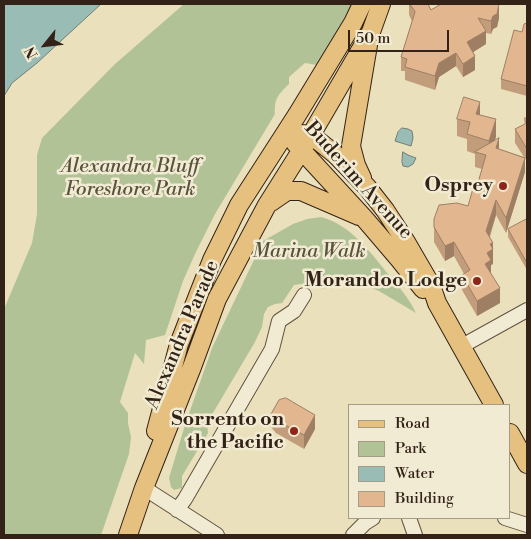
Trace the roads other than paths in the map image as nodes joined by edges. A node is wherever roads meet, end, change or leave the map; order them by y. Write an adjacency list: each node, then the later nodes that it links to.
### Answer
1 (362, 4): 4 (main road, Alexandra Parade)
2 (381, 4): 3 (main road)
3 (370, 32): 5 (main road, Alexandra Parade); 7 (main road)
4 (285, 132): 5 (main road, Buderim Avenue); 6 (main road, Buderim Avenue); 17 (main road, Alexandra Parade)
5 (311, 135): 6 (main road, Alexandra Parade); 7 (main road, Buderim Avenue)
6 (302, 150): 8 (main road, Alexandra Parade); 9 (main road, Buderim Avenue)
7 (367, 187): 11 (main road, Buderim Avenue)
8 (267, 205): 9 (main road); 17 (main road, Alexandra Parade)
9 (364, 218): 11 (main road, Buderim Avenue)
10 (304, 295): 18 (street)
11 (437, 303): 13 (main road, Buderim Avenue)
12 (527, 310): 13 (street)
13 (462, 346): 14 (main road, Buderim Avenue)
14 (493, 404)
15 (511, 435): 16 (main road)
16 (527, 464)
17 (144, 488): 18 (street); 23 (main road, Alexandra Parade)
18 (177, 510): 24 (street)
19 (371, 519): 25 (street)
20 (410, 519): 26 (street)
21 (508, 519): 22 (street)
22 (527, 525)
23 (128, 535)
24 (217, 535)
25 (353, 535)
26 (415, 535)

